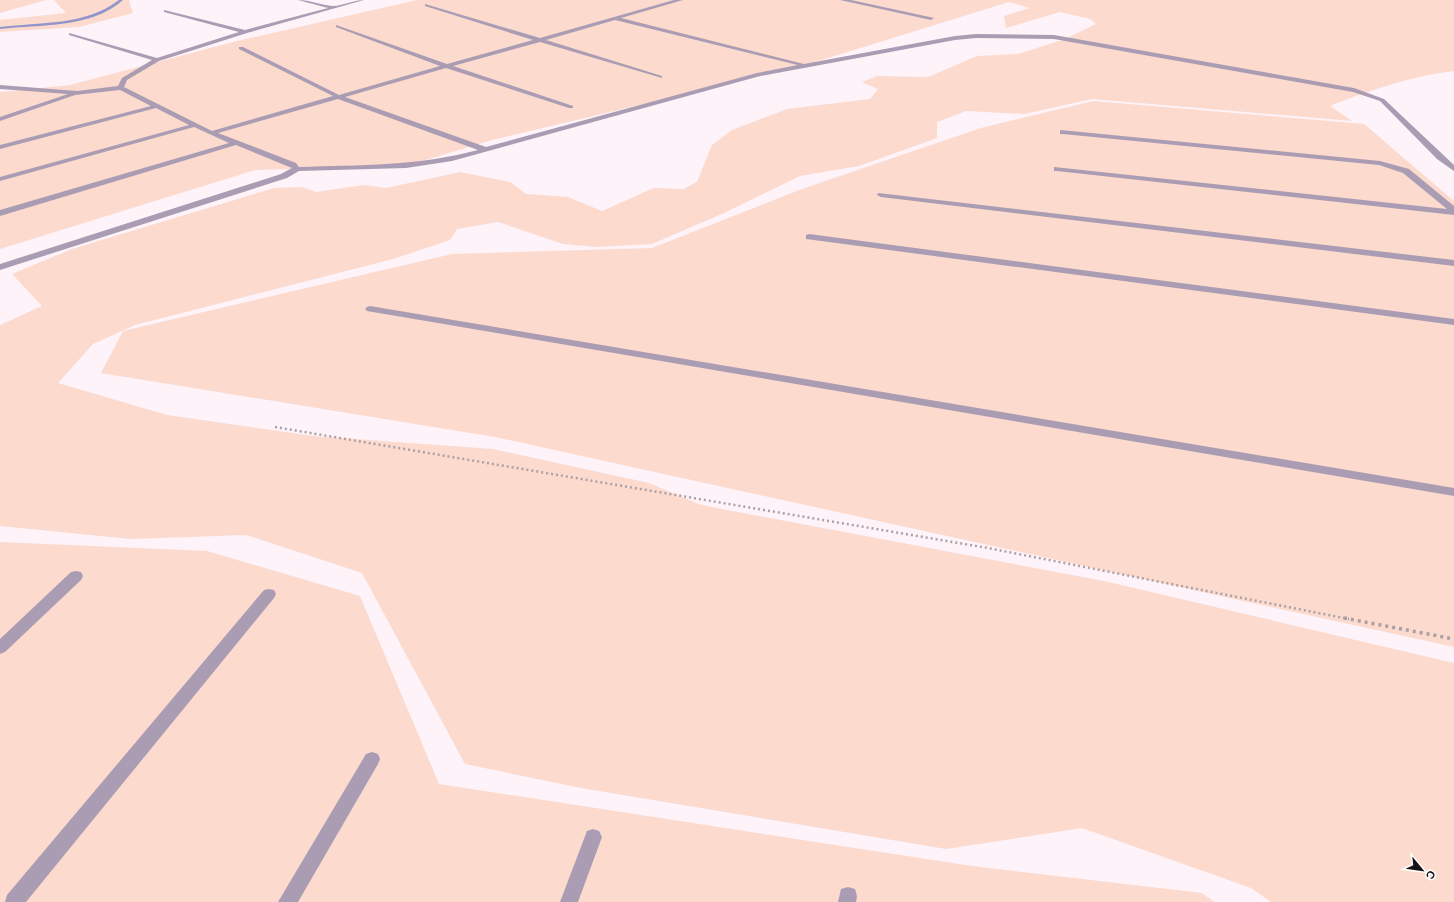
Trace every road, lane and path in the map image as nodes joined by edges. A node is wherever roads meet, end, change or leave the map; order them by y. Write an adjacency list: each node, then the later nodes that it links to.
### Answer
1 (301, 0): 6 (street)
2 (361, 0): 6 (street)
3 (680, 0): 8 (street)
4 (843, 0): 9 (street)
5 (426, 5): 13 (street)
6 (333, 8): 11 (street)
7 (166, 11): 11 (street)
8 (616, 18): 13 (street); 16 (street)
9 (931, 18)
10 (338, 26): 17 (street)
11 (245, 32): 15 (street)
12 (71, 34): 15 (street)
13 (537, 40): 17 (street); 18 (street)
14 (241, 48): 22 (street)
15 (157, 60): 20 (street)
16 (804, 64): 31 (street); 34 (street)
17 (446, 66): 22 (street); 24 (street)
18 (660, 77)
19 (0, 87): 21 (street)
20 (121, 88): 21 (street); 23 (street)
21 (77, 93): 25 (street)
22 (339, 96): 28 (street); 31 (street)
23 (157, 106): 26 (street); 30 (street)
24 (571, 107)
25 (0, 119)
26 (195, 125): 28 (street); 35 (street)
27 (1063, 132): 37 (street)
28 (211, 133): 29 (street)
29 (236, 143): 32 (street); 38 (street)
30 (0, 147)
31 (486, 150): 32 (street)
32 (297, 169): 41 (street)
33 (1057, 169): 37 (street)
34 (1454, 169)
35 (0, 180)
36 (881, 195): 40 (street)
37 (1454, 211)
38 (0, 213)
39 (809, 238): 43 (street)
40 (1454, 263)
41 (0, 267)
42 (370, 309): 45 (street)
43 (1454, 322)
44 (275, 427): 48 (path)
45 (1454, 492)
46 (76, 576): 49 (street)
47 (269, 594): 52 (street)
48 (1454, 639)
49 (0, 648)
50 (372, 759): 53 (street)
51 (593, 837): 54 (street)
52 (14, 902)
53 (286, 902)
54 (569, 902)

